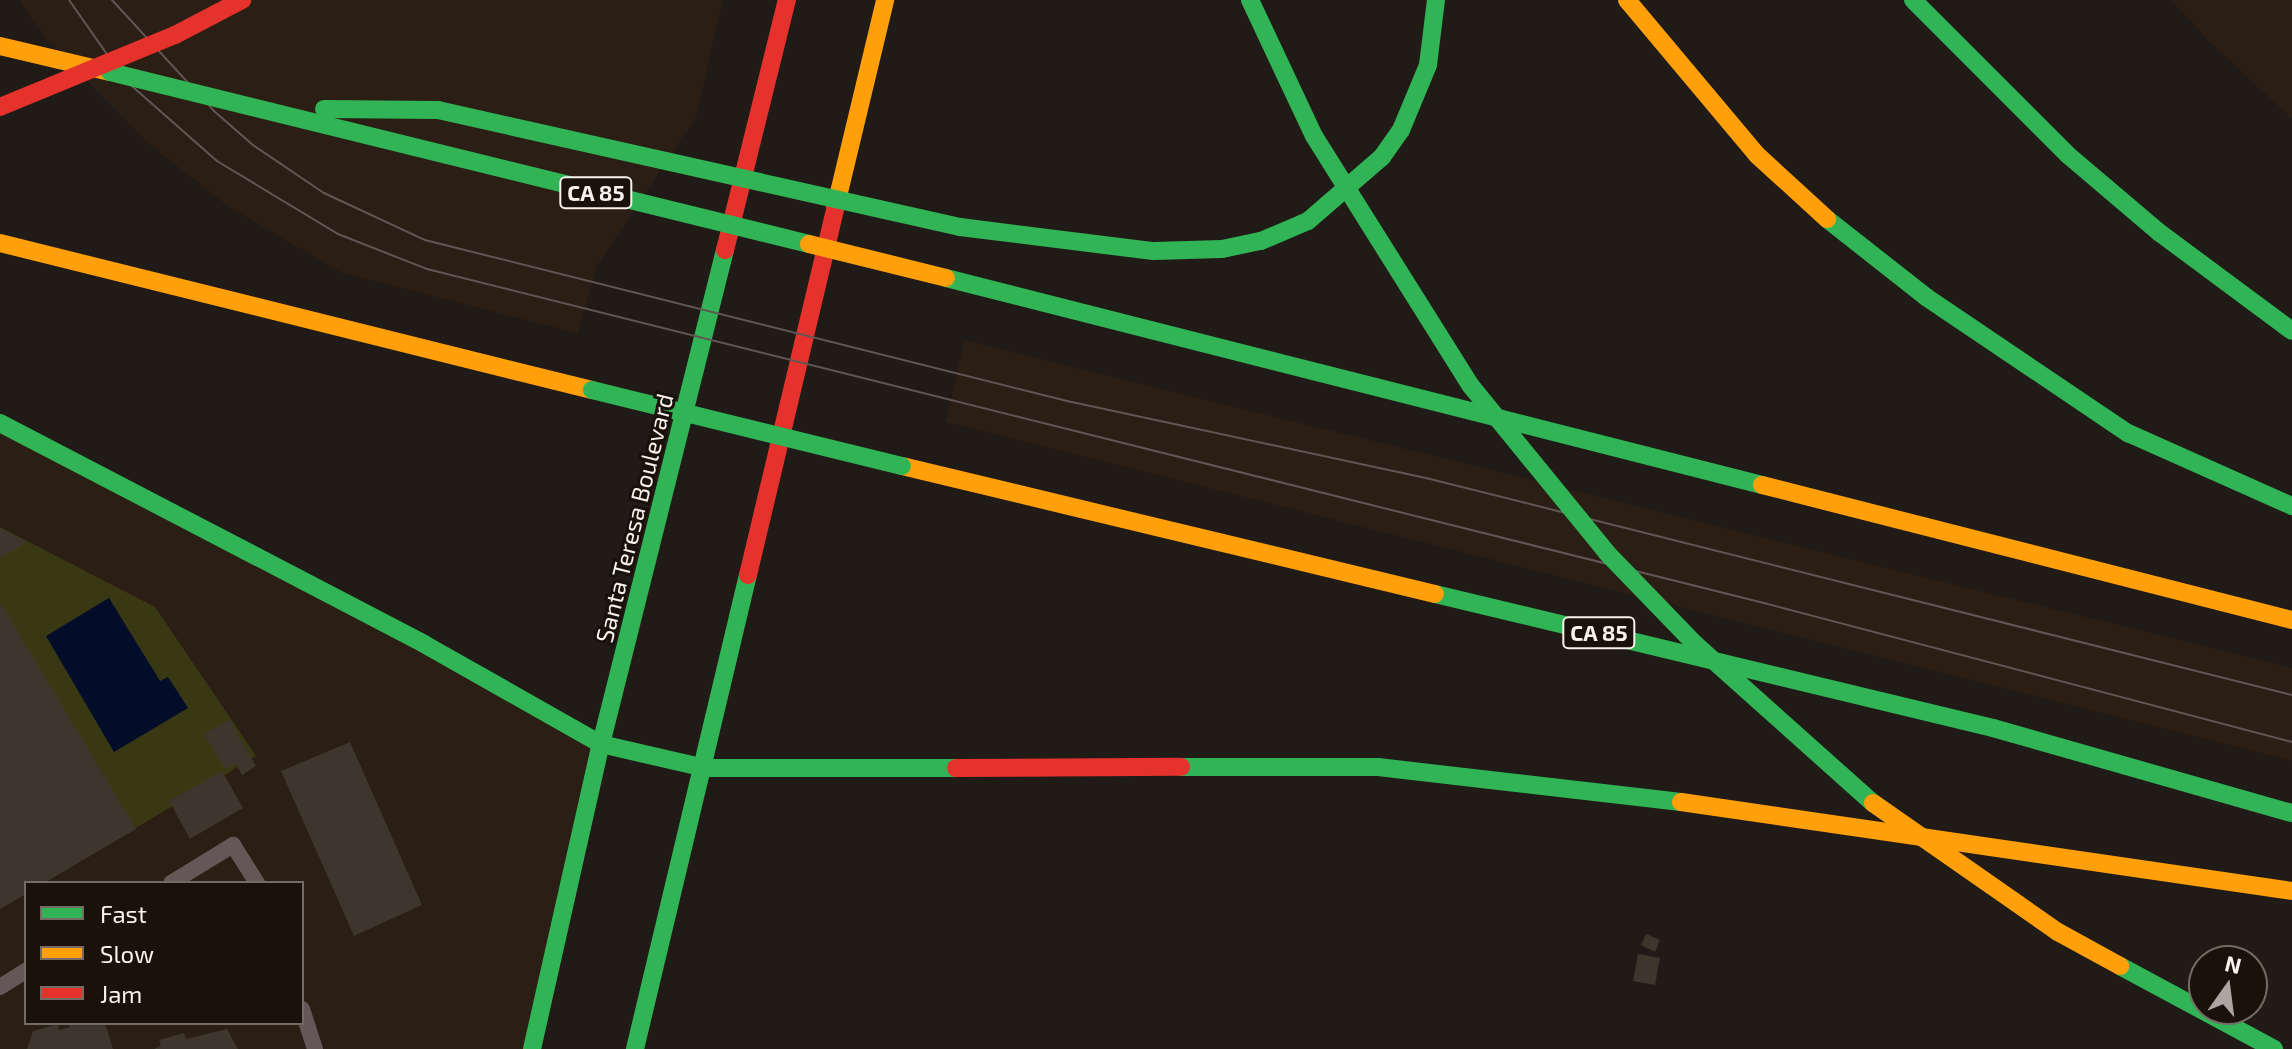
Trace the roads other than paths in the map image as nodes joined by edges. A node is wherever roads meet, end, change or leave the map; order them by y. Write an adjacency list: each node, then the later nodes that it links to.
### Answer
1 (242, 0): 9 (main road, bridge)
2 (787, 0): 16 (main road, Santa Teresa Boulevard)
3 (885, 0): 17 (main road)
4 (1250, 0): 28 (main road, bridge)
5 (1436, 0): 10 (main road, bridge)
6 (1627, 0): 14 (main road)
7 (1913, 0): 12 (main road)
8 (0, 46): 10 (main road, CA 85, bridge)
9 (0, 107)
10 (246, 108): 15 (main road, CA 85, bridge)
11 (0, 243): 18 (main road, CA 85, bridge)
12 (2292, 331)
13 (0, 423): 16 (main road)
14 (2292, 506)
15 (2292, 620)
16 (601, 744): 17 (main road); 26 (main road, Santa Teresa Boulevard)
17 (705, 768): 21 (main road); 27 (main road)
18 (2292, 813)
19 (174, 881): 20 (lane)
20 (256, 881)
21 (2292, 891)
22 (24, 972): 23 (lane)
23 (0, 987)
24 (304, 1015): 25 (lane)
25 (315, 1049)
26 (532, 1049)
27 (635, 1049)
28 (2274, 1049)

